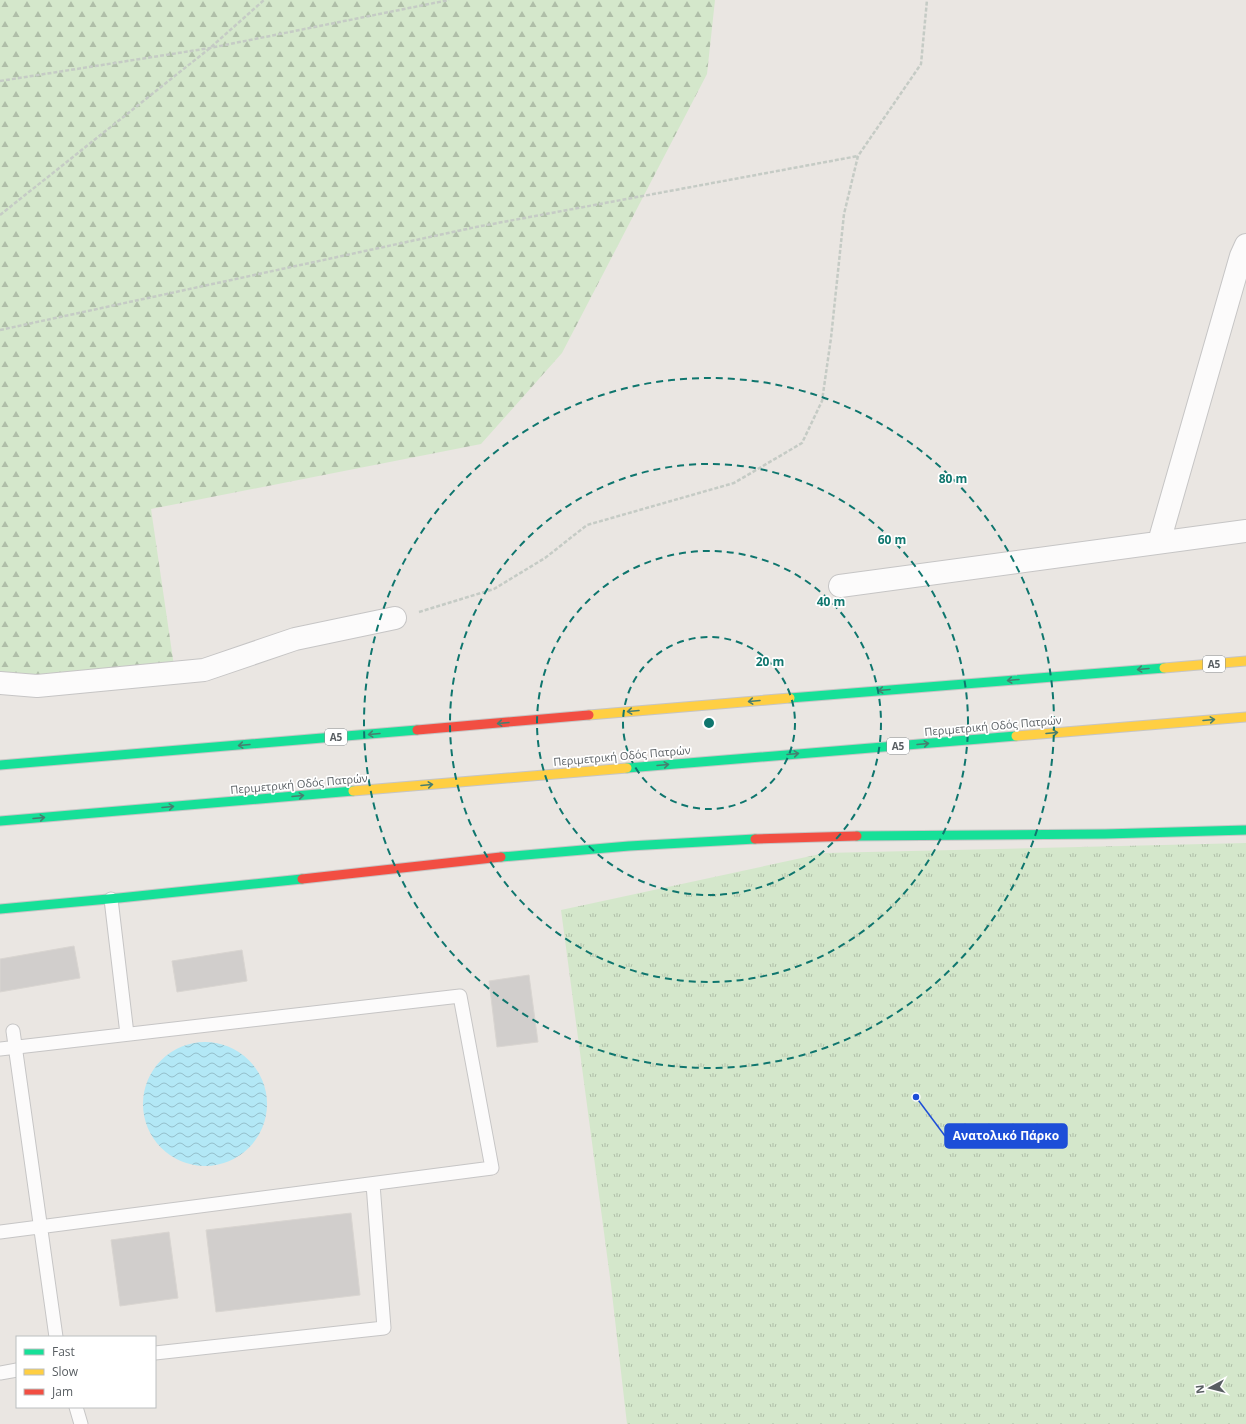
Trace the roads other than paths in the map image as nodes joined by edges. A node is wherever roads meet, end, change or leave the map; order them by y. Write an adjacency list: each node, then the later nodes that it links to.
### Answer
1 (1246, 246): 3 (street)
2 (1246, 531): 3 (street)
3 (1160, 542): 4 (street)
4 (840, 586)
5 (395, 618): 7 (street)
6 (1246, 661): 9 (main road, Α5, one-way to 9)
7 (0, 683)
8 (1246, 717): 10 (main road, Περιμετρική Οδός Πατρών / Α5, one-way to 8)
9 (0, 765)
10 (0, 821)
11 (1246, 830): 12 (main road)
12 (111, 899): 13 (main road); 15 (lane)
13 (0, 909)
14 (13, 1031): 16 (lane)
15 (127, 1034): 16 (lane); 18 (lane)
16 (15, 1047): 17 (lane); 19 (lane)
17 (0, 1049)
18 (373, 1184): 19 (lane); 22 (lane)
19 (41, 1227): 20 (lane); 21 (lane)
20 (0, 1232)
21 (56, 1336)
22 (156, 1353)
23 (16, 1370): 24 (lane)
24 (0, 1373)
25 (76, 1408): 26 (lane)
26 (81, 1424)

